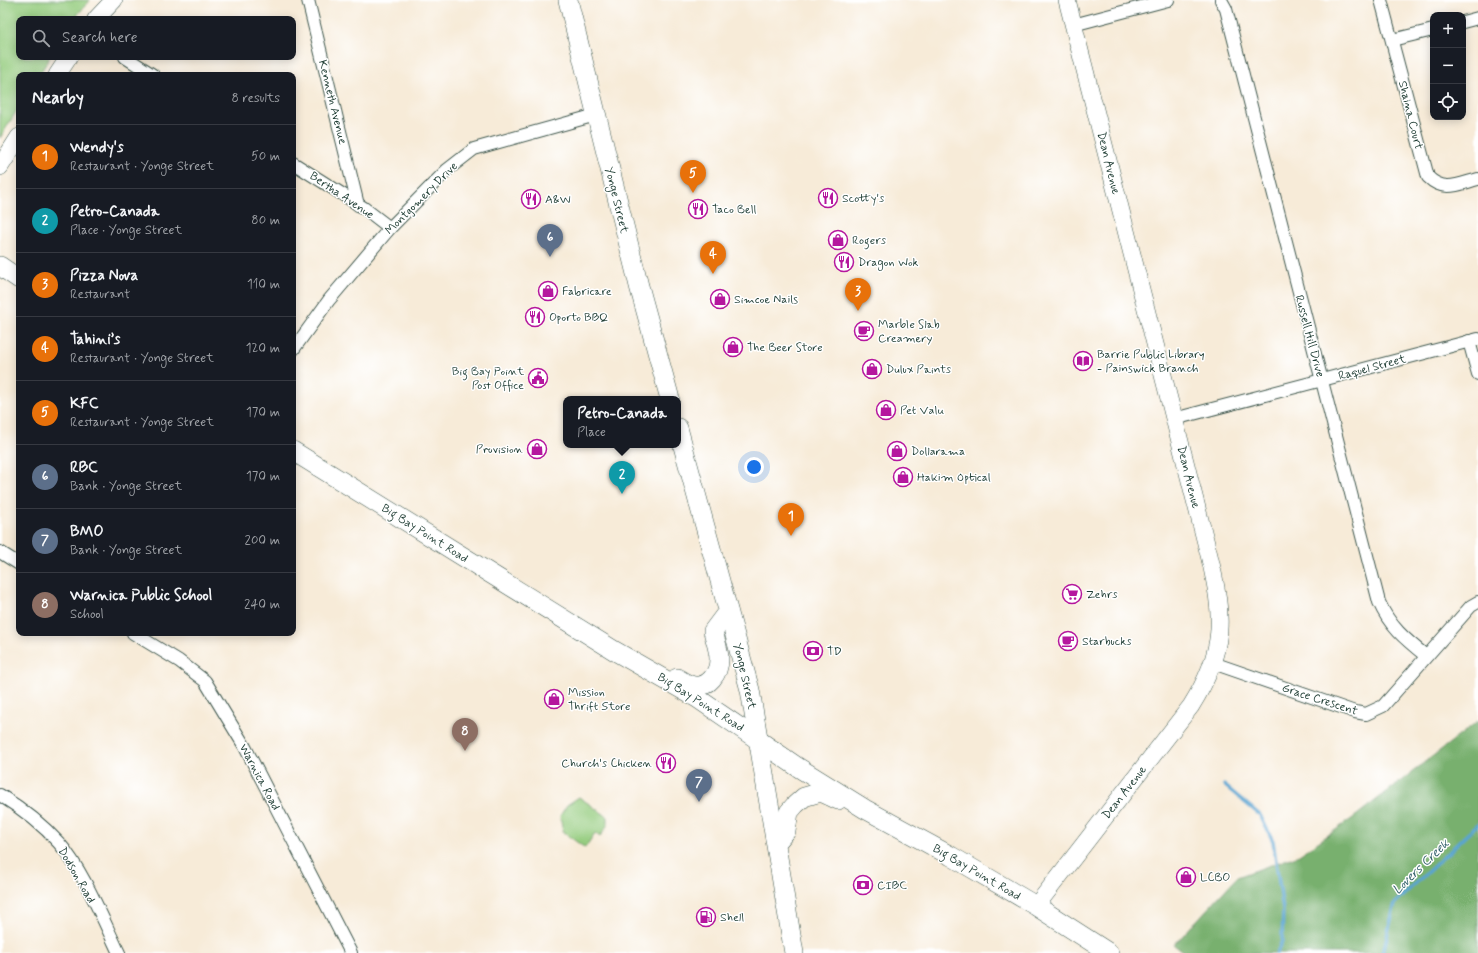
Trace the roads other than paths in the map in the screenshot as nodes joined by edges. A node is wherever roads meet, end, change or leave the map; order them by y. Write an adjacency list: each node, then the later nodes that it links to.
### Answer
1 (114, 0): 8 (street)
2 (308, 0): 23 (street, Kenneth Avenue)
3 (568, 0): 18 (main road, Yonge Street)
4 (1067, 0): 11 (street, Dean Avenue)
5 (1168, 0): 11 (street)
6 (1220, 0): 30 (street, Russell Hill Drive)
7 (1381, 0): 13 (street, Shaina Court)
8 (99, 16)
9 (1478, 18): 10 (street)
10 (1466, 21)
11 (1073, 25): 32 (street, Dean Avenue)
12 (1430, 31): 13 (street)
13 (1392, 40): 22 (street, Shaina Court)
14 (66, 60): 16 (street)
15 (130, 60): 17 (street)
16 (59, 72)
17 (148, 72)
18 (596, 115): 24 (street, Montgomery Drive); 31 (main road, Yonge Street)
19 (16, 142): 21 (street)
20 (296, 165): 23 (street, Bertha Avenue)
21 (0, 167)
22 (1478, 179)
23 (358, 205): 24 (street, Bertha Avenue)
24 (390, 228): 28 (street, Montgomery Drive)
25 (0, 266): 26 (main road)
26 (16, 277)
27 (1474, 340): 29 (street); 30 (street, Raquel Street)
28 (296, 346)
29 (1478, 374)
30 (1322, 380): 32 (street, Raquel Street); 40 (street, Russell Hill Drive)
31 (669, 396)
32 (1174, 419): 41 (street, Dean Avenue)
33 (681, 439): 38 (main road, Yonge Street)
34 (296, 453): 42 (main road, Big Bay Point Road)
35 (0, 552): 36 (street)
36 (16, 562)
37 (1478, 602): 40 (street, Grace Crescent)
38 (728, 611): 42 (main road); 43 (main road, Yonge Street)
39 (138, 636): 49 (street, Warnica Road)
40 (1426, 656): 41 (street, Grace Crescent)
41 (1213, 663): 47 (street, Dean Avenue)
42 (656, 674): 43 (main road, Big Bay Point Road)
43 (758, 739): 45 (main road, Big Bay Point Road); 46 (main road, Yonge Street)
44 (0, 795): 48 (street, Dodson Road)
45 (865, 809): 46 (main road); 47 (main road, Big Bay Point Road)
46 (776, 843): 50 (main road, Yonge Street)
47 (1036, 906): 51 (main road, Big Bay Point Road)
48 (119, 953)
49 (351, 953)
50 (794, 953)
51 (1109, 953)

